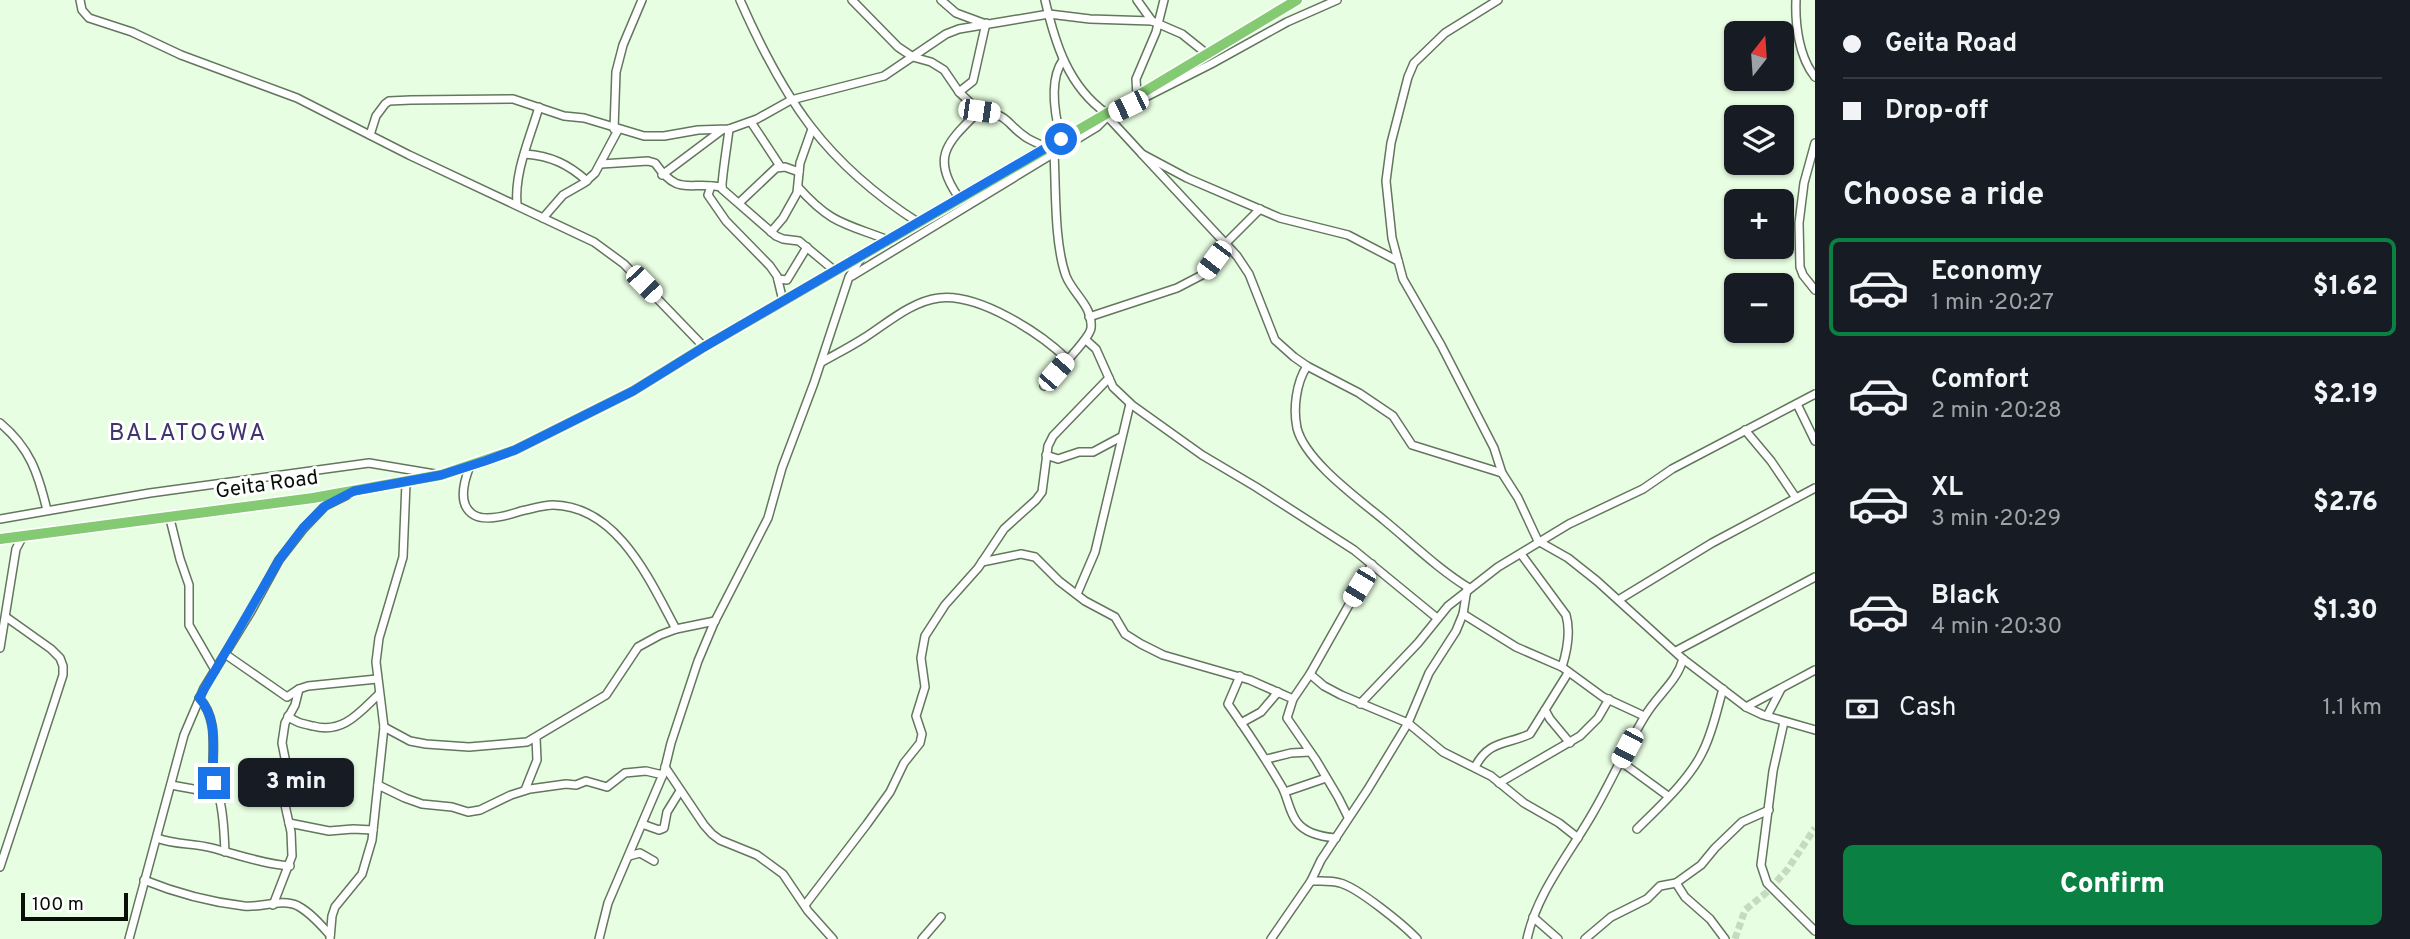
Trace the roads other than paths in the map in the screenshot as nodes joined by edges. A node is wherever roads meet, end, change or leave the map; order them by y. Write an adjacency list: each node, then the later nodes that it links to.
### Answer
1 (80, 0): 31 (street)
2 (642, 0): 28 (street)
3 (740, 0): 23 (street)
4 (852, 0): 17 (street)
5 (942, 0): 15 (street)
6 (1045, 0): 13 (street)
7 (1137, 0): 14 (street)
8 (1164, 0): 14 (street)
9 (1297, 0): 16 (highway, Geita Road)
10 (1337, 0): 26 (street)
11 (1497, 0): 56 (street)
12 (1796, 0): 19 (street)
13 (1049, 14): 14 (street); 15 (street); 18 (street)
14 (1155, 22): 16 (street); 22 (street)
15 (985, 24): 17 (street); 21 (street)
16 (1207, 54): 22 (highway, Geita Road)
17 (913, 57): 21 (street); 23 (street)
18 (1063, 60): 26 (street); 32 (street)
19 (1813, 74): 20 (street)
20 (1815, 85)
21 (959, 92): 25 (street)
22 (1137, 96): 26 (highway, Geita Road)
23 (791, 100): 27 (street); 30 (street)
24 (539, 107): 28 (street); 31 (street); 35 (street)
25 (979, 111): 34 (street); 45 (street)
26 (1107, 114): 32 (highway, Geita Road); 34 (street); 36 (street)
27 (751, 122): 29 (street); 38 (street)
28 (616, 129): 29 (street); 37 (street)
29 (726, 130): 40 (street); 43 (street)
30 (811, 130): 39 (street); 50 (street)
31 (370, 135): 47 (street)
32 (1061, 139): 34 (highway, Geita Road)
33 (1815, 143): 60 (street)
34 (1051, 150): 45 (highway, Geita Road); 58 (street); 62 (street)
35 (525, 154): 41 (street); 47 (street)
36 (1142, 155): 48 (street); 53 (street)
37 (601, 164): 40 (street); 41 (street)
38 (780, 166): 39 (street); 46 (street)
39 (799, 172): 44 (street)
40 (662, 175): 42 (street)
41 (587, 181): 49 (street)
42 (710, 186): 43 (street); 59 (street)
43 (722, 187): 46 (street)
44 (797, 187): 51 (street); 52 (street)
45 (960, 199): 50 (highway, Geita Road)
46 (739, 203): 51 (street)
47 (517, 205): 49 (street)
48 (1260, 209): 53 (street); 56 (street)
49 (543, 218): 64 (street)
50 (919, 223): 52 (highway, Geita Road)
51 (771, 232): 54 (street)
52 (889, 240): 55 (highway, Geita Road)
53 (1225, 244): 62 (street); 67 (street)
54 (807, 247): 57 (street); 59 (street)
55 (863, 254): 57 (highway, Geita Road); 58 (street)
56 (1398, 261): 79 (street)
57 (835, 271): 61 (highway, Geita Road)
58 (849, 277): 66 (street)
59 (778, 279): 61 (street)
60 (1815, 290)
61 (783, 301): 64 (highway, Geita Road)
62 (1089, 317): 63 (street)
63 (1086, 340): 65 (street); 68 (street)
64 (704, 347): 78 (highway, Geita Road)
65 (1067, 359): 66 (street); 69 (street)
66 (821, 362): 101 (street)
67 (1307, 366): 79 (street); 95 (street)
68 (1109, 378): 71 (street); 77 (street)
69 (1044, 386)
70 (1815, 394): 72 (street)
71 (1130, 404): 75 (street); 93 (street)
72 (1797, 404): 74 (street); 76 (street)
73 (0, 423): 85 (street)
74 (1745, 430): 84 (street); 90 (street)
75 (1121, 437): 77 (street); 96 (street)
76 (1815, 441)
77 (1046, 454): 92 (street)
78 (470, 466): 80 (highway, Geita Road); 102 (street)
79 (1502, 473): 90 (street)
80 (441, 475): 81 (highway, Geita Road); 85 (street)
81 (407, 483): 83 (highway, Geita Road); 112 (street)
82 (1815, 488): 84 (street)
83 (354, 491): 86 (highway, Geita Road); 105 (street)
84 (1796, 498): 97 (street)
85 (47, 510): 87 (street)
86 (173, 517): 88 (highway, Geita Road); 107 (street)
87 (0, 519)
88 (23, 536): 89 (highway, Geita Road); 99 (street)
89 (0, 539)
90 (1538, 541): 91 (street); 97 (street)
91 (1521, 554): 95 (street); 108 (street)
92 (982, 562): 96 (street); 166 (street)
93 (1373, 564): 100 (street); 110 (street)
94 (1815, 577): 104 (street)
95 (1468, 589): 98 (street); 100 (street)
96 (1077, 594): 111 (street)
97 (1620, 599): 104 (street)
98 (1463, 614): 108 (street); 129 (street)
99 (6, 617): 103 (street); 161 (street)
100 (1437, 618): 121 (street)
101 (715, 621): 102 (street); 138 (street)
102 (676, 629): 132 (street)
103 (0, 648)
104 (1676, 651): 106 (street)
105 (225, 654): 107 (street); 114 (street)
106 (1683, 659): 115 (street); 125 (street)
107 (215, 670): 118 (street)
108 (1565, 670): 120 (street); 123 (street)
109 (1815, 670): 113 (street)
110 (1310, 674): 119 (street); 121 (street)
111 (1240, 676): 116 (street); 128 (street)
112 (377, 679): 114 (street); 117 (street)
113 (1782, 688): 122 (street); 126 (street)
114 (299, 689): 124 (street)
115 (1723, 689): 122 (street); 146 (street)
116 (1278, 692): 119 (street); 128 (street)
117 (379, 694): 124 (street); 130 (street)
118 (199, 698): 141 (street); 147 (street)
119 (1293, 699): 134 (street)
120 (1609, 699): 125 (street); 133 (street)
121 (1360, 704): 129 (street)
122 (1746, 707): 126 (street)
123 (1545, 710): 133 (street); 137 (street)
124 (288, 716): 150 (street)
125 (1644, 716): 136 (street)
126 (1767, 716): 127 (street)
127 (1784, 722): 131 (street); 148 (street)
128 (1241, 723): 135 (street)
129 (1408, 723): 137 (street); 149 (street)
130 (384, 727): 132 (street); 142 (street)
131 (1815, 730)
132 (536, 738): 143 (street)
133 (1570, 743): 140 (street)
134 (1310, 752): 135 (street); 139 (street)
135 (1266, 759): 145 (street)
136 (1620, 761): 146 (street); 156 (street)
137 (1475, 766): 140 (street)
138 (664, 771): 143 (street); 144 (street); 151 (street)
139 (1326, 778): 145 (street); 149 (street)
140 (1499, 783): 156 (street)
141 (171, 785): 147 (street); 154 (street)
142 (377, 785): 143 (street); 153 (street)
143 (525, 790)
144 (680, 791): 151 (street); 166 (street)
145 (1285, 792): 155 (street)
146 (1668, 796): 152 (street)
147 (219, 797): 157 (street)
148 (1769, 810): 164 (street); 169 (street)
149 (1348, 817): 155 (street)
150 (289, 823): 153 (street); 160 (street)
151 (642, 824): 158 (street)
152 (1637, 829)
153 (373, 830): 170 (street)
154 (157, 838): 157 (street); 162 (street)
155 (1336, 838): 163 (street)
156 (1578, 838): 168 (street)
157 (225, 852): 160 (street)
158 (629, 856): 159 (street); 172 (street)
159 (654, 861)
160 (290, 866): 165 (street)
161 (0, 867)
162 (144, 880): 165 (street); 171 (street)
163 (1311, 881): 175 (street); 176 (street)
164 (1676, 883): 179 (street); 180 (street)
165 (274, 905): 170 (street)
166 (804, 905): 173 (street)
167 (941, 918): 174 (street)
168 (1533, 918): 177 (street); 178 (street)
169 (1815, 931)
170 (330, 937)
171 (129, 939)
172 (599, 939)
173 (833, 939)
174 (922, 939)
175 (1271, 939)
176 (1417, 939)
177 (1527, 939)
178 (1558, 939)
179 (1585, 939)
180 (1725, 939)

